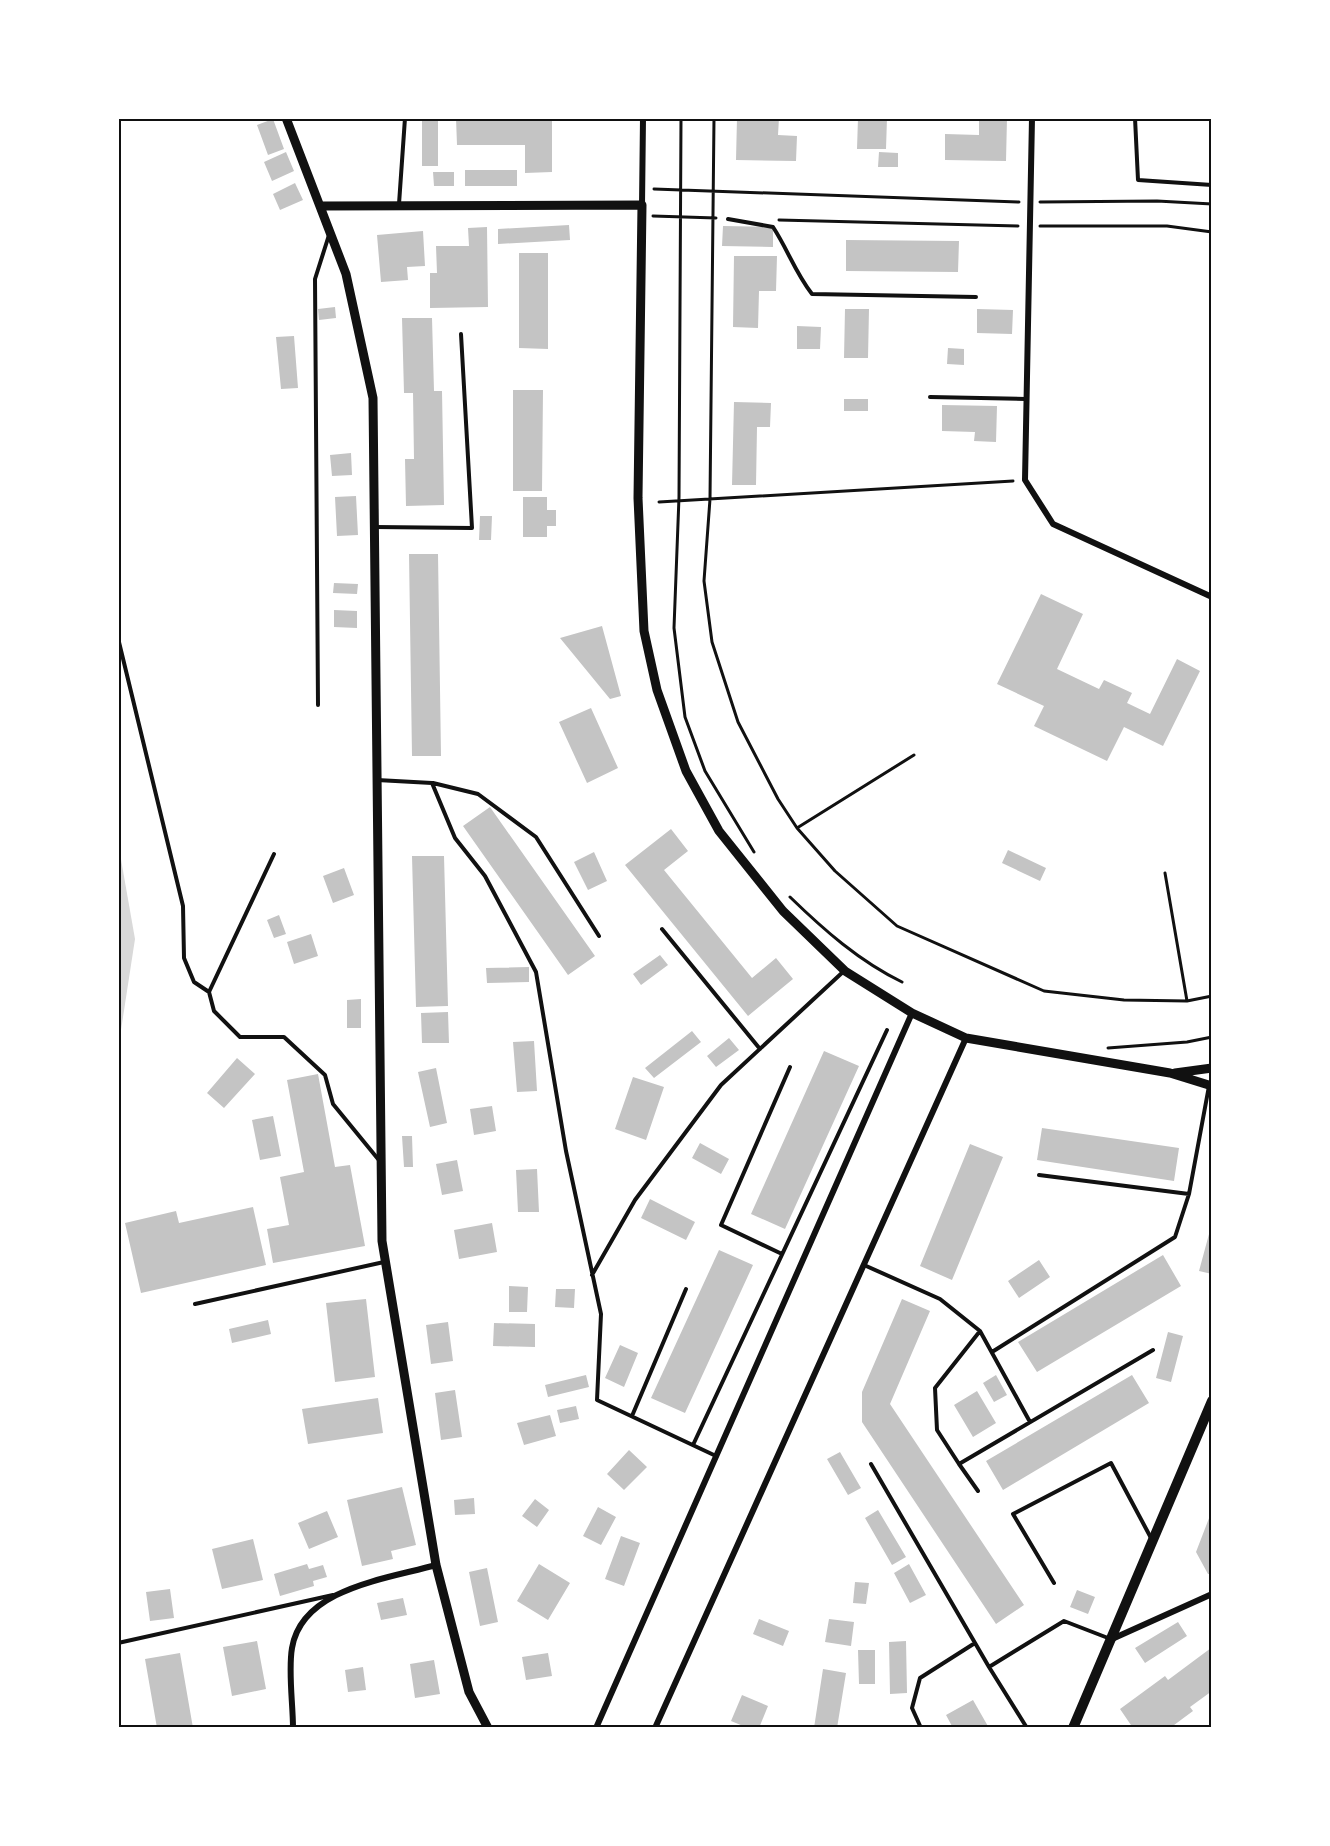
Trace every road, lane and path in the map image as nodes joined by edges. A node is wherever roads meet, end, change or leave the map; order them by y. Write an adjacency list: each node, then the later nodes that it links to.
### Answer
1 (286, 118): 16 (street)
2 (405, 118): 14 (lane)
3 (643, 118): 9 (street)
4 (681, 118): 10 (path)
5 (714, 118): 11 (path)
6 (1032, 118): 12 (street)
7 (1135, 118): 8 (lane)
8 (1212, 185)
9 (643, 188): 10 (path); 15 (street)
10 (681, 191): 11 (path); 18 (path)
11 (715, 193): 12 (path); 19 (path)
12 (1030, 202): 13 (path); 22 (street)
13 (1212, 204)
14 (399, 205): 15 (street); 16 (street)
15 (642, 205): 17 (street)
16 (321, 206): 23 (street)
17 (642, 216): 18 (path); 47 (street)
18 (680, 216): 19 (path); 31 (path)
19 (714, 218): 20 (path); 30 (path)
20 (728, 219): 25 (lane)
21 (775, 220): 22 (path)
22 (1031, 226): 24 (path); 28 (street)
23 (330, 231): 33 (street); 36 (lane)
24 (1212, 232)
25 (976, 297)
26 (461, 334): 33 (lane)
27 (930, 397): 28 (lane)
28 (1027, 399): 29 (street)
29 (1025, 480): 30 (path); 34 (street)
30 (710, 498): 31 (path); 40 (path)
31 (678, 500): 32 (path); 42 (path)
32 (659, 502)
33 (374, 527): 38 (street)
34 (1212, 597)
35 (118, 638): 49 (lane)
36 (318, 705)
37 (914, 755): 40 (path)
38 (377, 780): 39 (lane); 62 (street)
39 (432, 783): 46 (lane); 68 (lane)
40 (797, 828): 51 (path)
41 (274, 854): 49 (lane)
42 (758, 859)
43 (1165, 873): 51 (path)
44 (785, 892): 48 (path)
45 (662, 929): 56 (lane)
46 (599, 936)
47 (845, 971): 52 (street); 56 (lane)
48 (902, 982)
49 (209, 992): 62 (lane)
50 (1212, 996): 51 (path)
51 (1187, 1001)
52 (912, 1013): 55 (street); 78 (street)
53 (887, 1030): 65 (lane)
54 (1212, 1037): 57 (path)
55 (966, 1038): 60 (street); 67 (street)
56 (760, 1049): 68 (lane)
57 (1103, 1049)
58 (790, 1067): 65 (lane)
59 (1212, 1068): 60 (street)
60 (1170, 1073): 61 (street)
61 (1210, 1086): 64 (lane)
62 (381, 1162): 66 (street)
63 (1040, 1175): 64 (lane)
64 (1189, 1194): 73 (lane)
65 (782, 1254): 77 (lane)
66 (385, 1261): 70 (lane); 83 (street)
67 (864, 1264): 71 (lane); 94 (street)
68 (592, 1275): 75 (lane)
69 (686, 1289): 75 (lane)
70 (195, 1304)
71 (980, 1331): 73 (lane); 80 (lane)
72 (1153, 1350): 76 (lane)
73 (992, 1352): 76 (lane)
74 (1212, 1401): 82 (main road)
75 (632, 1416): 77 (lane)
76 (1030, 1422): 80 (lane)
77 (693, 1445): 78 (lane)
78 (716, 1456): 93 (street)
79 (870, 1464): 89 (lane)
80 (959, 1464): 81 (lane)
81 (978, 1491)
82 (1153, 1541): 84 (lane); 87 (main road)
83 (436, 1565): 86 (street); 92 (street)
84 (1054, 1583)
85 (1212, 1594): 87 (street)
86 (333, 1595): 88 (lane); 91 (street)
87 (1112, 1639): 90 (lane); 97 (main road)
88 (118, 1643)
89 (975, 1643): 90 (lane); 95 (lane)
90 (989, 1667): 96 (lane)
91 (293, 1728)
92 (488, 1728)
93 (596, 1728)
94 (655, 1728)
95 (921, 1728)
96 (1027, 1728)
97 (1073, 1728)

